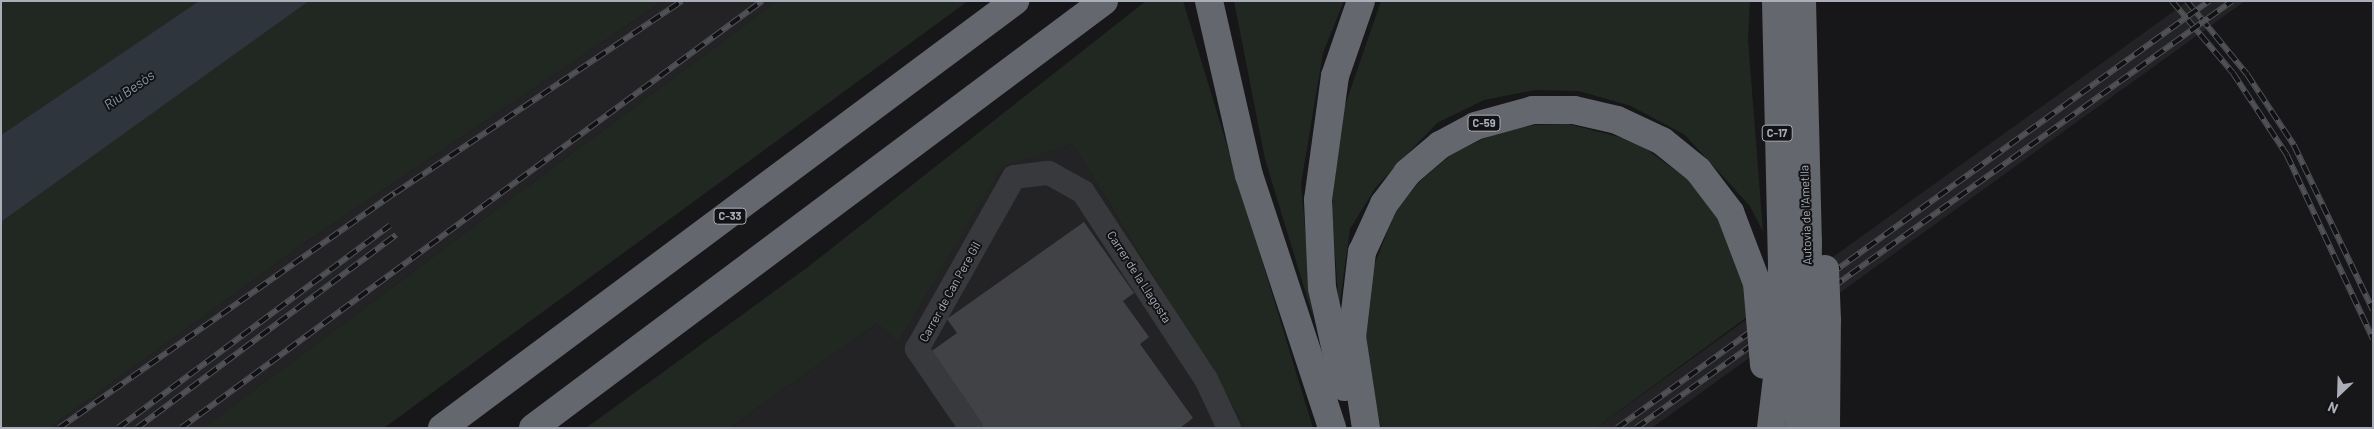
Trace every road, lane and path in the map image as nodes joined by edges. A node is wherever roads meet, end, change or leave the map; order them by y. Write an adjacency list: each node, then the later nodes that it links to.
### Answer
1 (1015, 1): 11 (highway, C-33)
2 (1104, 1): 12 (highway)
3 (1209, 1): 10 (highway)
4 (1360, 1): 15 (highway)
5 (1776, 1): 9 (highway, C-17, bridge)
6 (1802, 1): 8 (highway, Autovia de l'Ametlla / C-17, bridge)
7 (1014, 177): 13 (street, Carrer de Can Pere Gil); 14 (street, Carrer de la Llagosta)
8 (1817, 326): 19 (highway, Autovia de l'Ametlla / C-17); 20 (highway)
9 (1772, 359): 16 (highway, C-59, bridge); 17 (highway, C-59); 18 (highway, C-17)
10 (1332, 423)
11 (442, 428)
12 (533, 428)
13 (971, 428)
14 (1229, 428)
15 (1360, 428)
16 (1366, 428)
17 (1766, 428)
18 (1771, 428)
19 (1799, 428)
20 (1826, 428)

